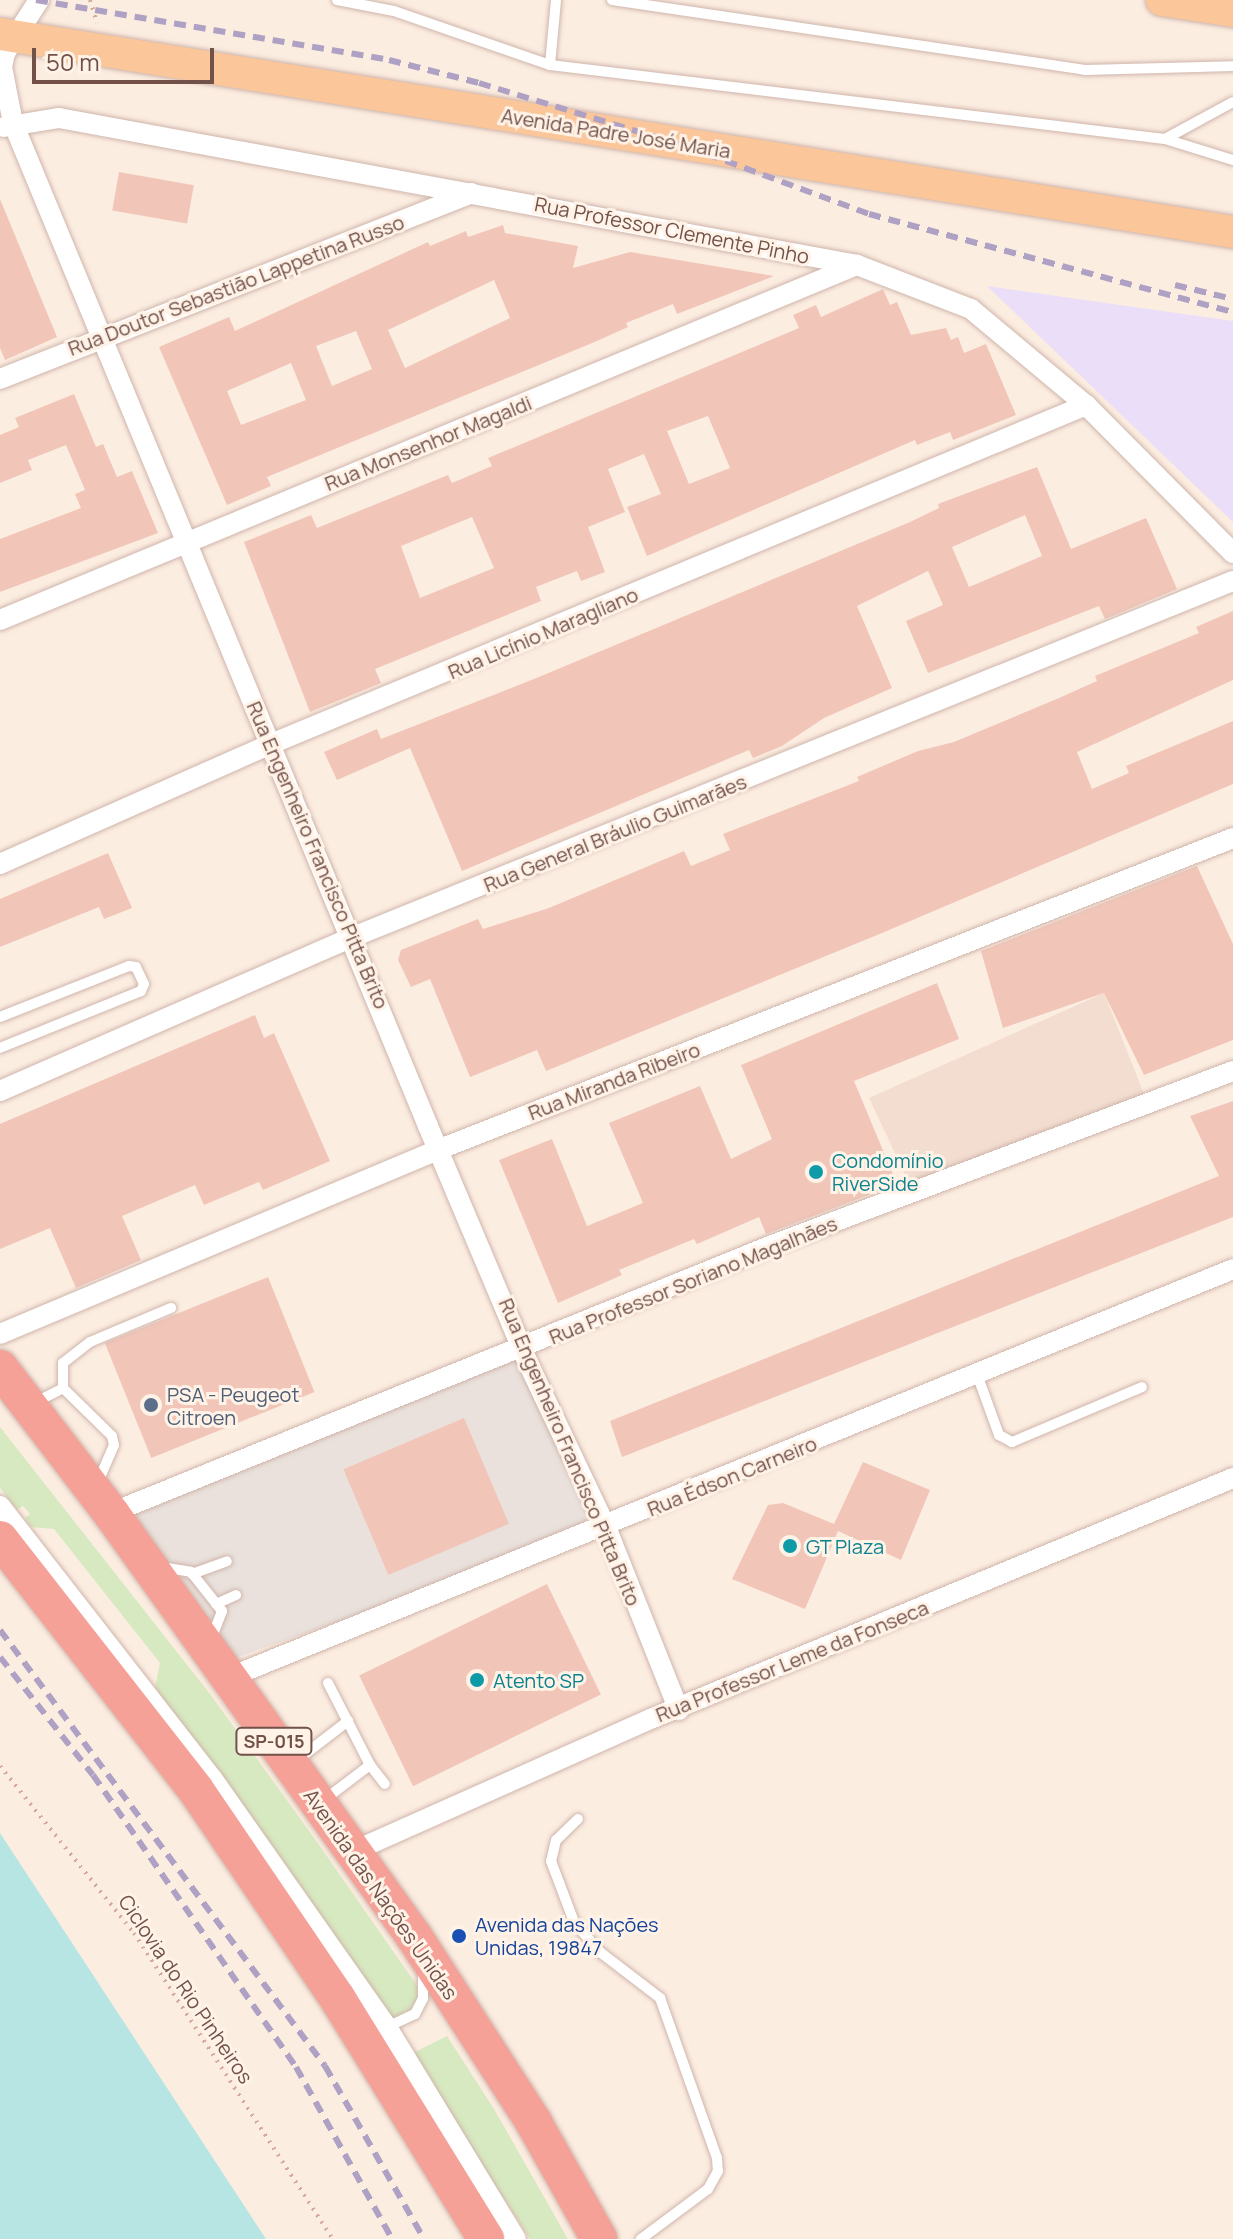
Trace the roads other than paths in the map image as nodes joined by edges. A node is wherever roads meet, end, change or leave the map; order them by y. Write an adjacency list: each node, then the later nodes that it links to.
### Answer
1 (39, 0): 7 (street, Rua Engenheiro Francisco Pitta Brito)
2 (337, 0): 8 (lane)
3 (556, 0): 8 (lane)
4 (612, 0): 9 (lane)
5 (1162, 0): 6 (main road)
6 (1233, 11)
7 (6, 36): 11 (street, Rua Engenheiro Francisco Pitta Brito); 15 (main road, Avenida Padre José Maria)
8 (550, 65): 12 (lane)
9 (1233, 66)
10 (1230, 108): 12 (lane)
11 (6, 126): 14 (street, Rua Professor Clemente Pinho); 17 (street, Rua Engenheiro Francisco Pitta Brito)
12 (1165, 139): 13 (lane)
13 (1233, 160)
14 (472, 193): 16 (street, Rua Professor Clemente Pinho); 17 (street, Rua Doutor Sebastião Lappetina Russo)
15 (1233, 232)
16 (857, 265): 19 (street, Rua Professor Clemente Pinho); 20 (street, Rua Monsenhor Magaldi)
17 (105, 336): 18 (street, Rua Doutor Sebastião Lappetina Russo); 20 (street, Rua Engenheiro Francisco Pitta Brito)
18 (0, 379)
19 (1086, 405): 21 (street, Rua Professor Clemente Pinho); 24 (street, Rua Licínio Maragliano)
20 (190, 541): 23 (street, Rua Monsenhor Magaldi); 24 (street, Rua Engenheiro Francisco Pitta Brito)
21 (1233, 553)
22 (1233, 581): 27 (street, Rua General Bráulio Guimarães)
23 (0, 620)
24 (271, 744): 26 (street, Rua Licínio Maragliano); 27 (street, Rua Engenheiro Francisco Pitta Brito)
25 (1233, 838): 32 (street, Rua Miranda Ribeiro)
26 (0, 864)
27 (353, 937): 31 (street, Rua General Bráulio Guimarães); 32 (street, Rua Engenheiro Francisco Pitta Brito)
28 (0, 1017): 29 (lane)
29 (0, 1048)
30 (1233, 1071): 36 (street, Rua Professor Soriano Magalhães)
31 (0, 1091)
32 (440, 1149): 35 (street, Rua Miranda Ribeiro); 36 (street, Rua Engenheiro Francisco Pitta Brito)
33 (1233, 1269): 38 (street, Rua Édson Carneiro)
34 (171, 1308): 40 (lane)
35 (0, 1334)
36 (523, 1348): 43 (street, Rua Professor Soriano Magalhães); 45 (street, Rua Engenheiro Francisco Pitta Brito)
37 (0, 1368): 41 (highway, Avenida das Nações Unidas / SP-015)
38 (978, 1377): 39 (lane); 45 (street, Rua Édson Carneiro)
39 (1142, 1387)
40 (63, 1388): 41 (lane); 43 (lane)
41 (29, 1406): 43 (highway, Avenida das Nações Unidas / SP-015)
42 (1233, 1478): 55 (street, Rua Professor Leme da Fonseca)
43 (102, 1502): 48 (highway, Avenida das Nações Unidas / SP-015)
44 (0, 1506): 64 (street)
45 (606, 1527): 53 (street, Rua Édson Carneiro); 55 (street, Rua Engenheiro Francisco Pitta Brito)
46 (0, 1539): 65 (highway)
47 (227, 1561): 49 (lane)
48 (148, 1566): 49 (lane); 52 (highway, Avenida das Nações Unidas / SP-015)
49 (192, 1574): 51 (lane)
50 (236, 1595): 51 (lane)
51 (216, 1604): 52 (lane)
52 (207, 1649): 53 (highway, Avenida das Nações Unidas / SP-015)
53 (228, 1678): 57 (highway, Avenida das Nações Unidas / SP-015)
54 (328, 1683): 56 (lane)
55 (679, 1710): 62 (street, Rua Professor Leme da Fonseca)
56 (348, 1721): 57 (lane); 58 (lane)
57 (291, 1765): 60 (highway, Avenida das Nações Unidas / SP-015)
58 (370, 1765): 59 (lane); 60 (lane)
59 (385, 1784)
60 (320, 1804): 62 (highway, Avenida das Nações Unidas / SP-015)
61 (578, 1819): 68 (lane)
62 (354, 1851): 63 (highway, Avenida das Nações Unidas / SP-015)
63 (415, 1938): 64 (lane); 67 (highway, Avenida das Nações Unidas / SP-015)
64 (387, 2027): 66 (street)
65 (486, 2239)
66 (516, 2239)
67 (599, 2239)
68 (641, 2239)

